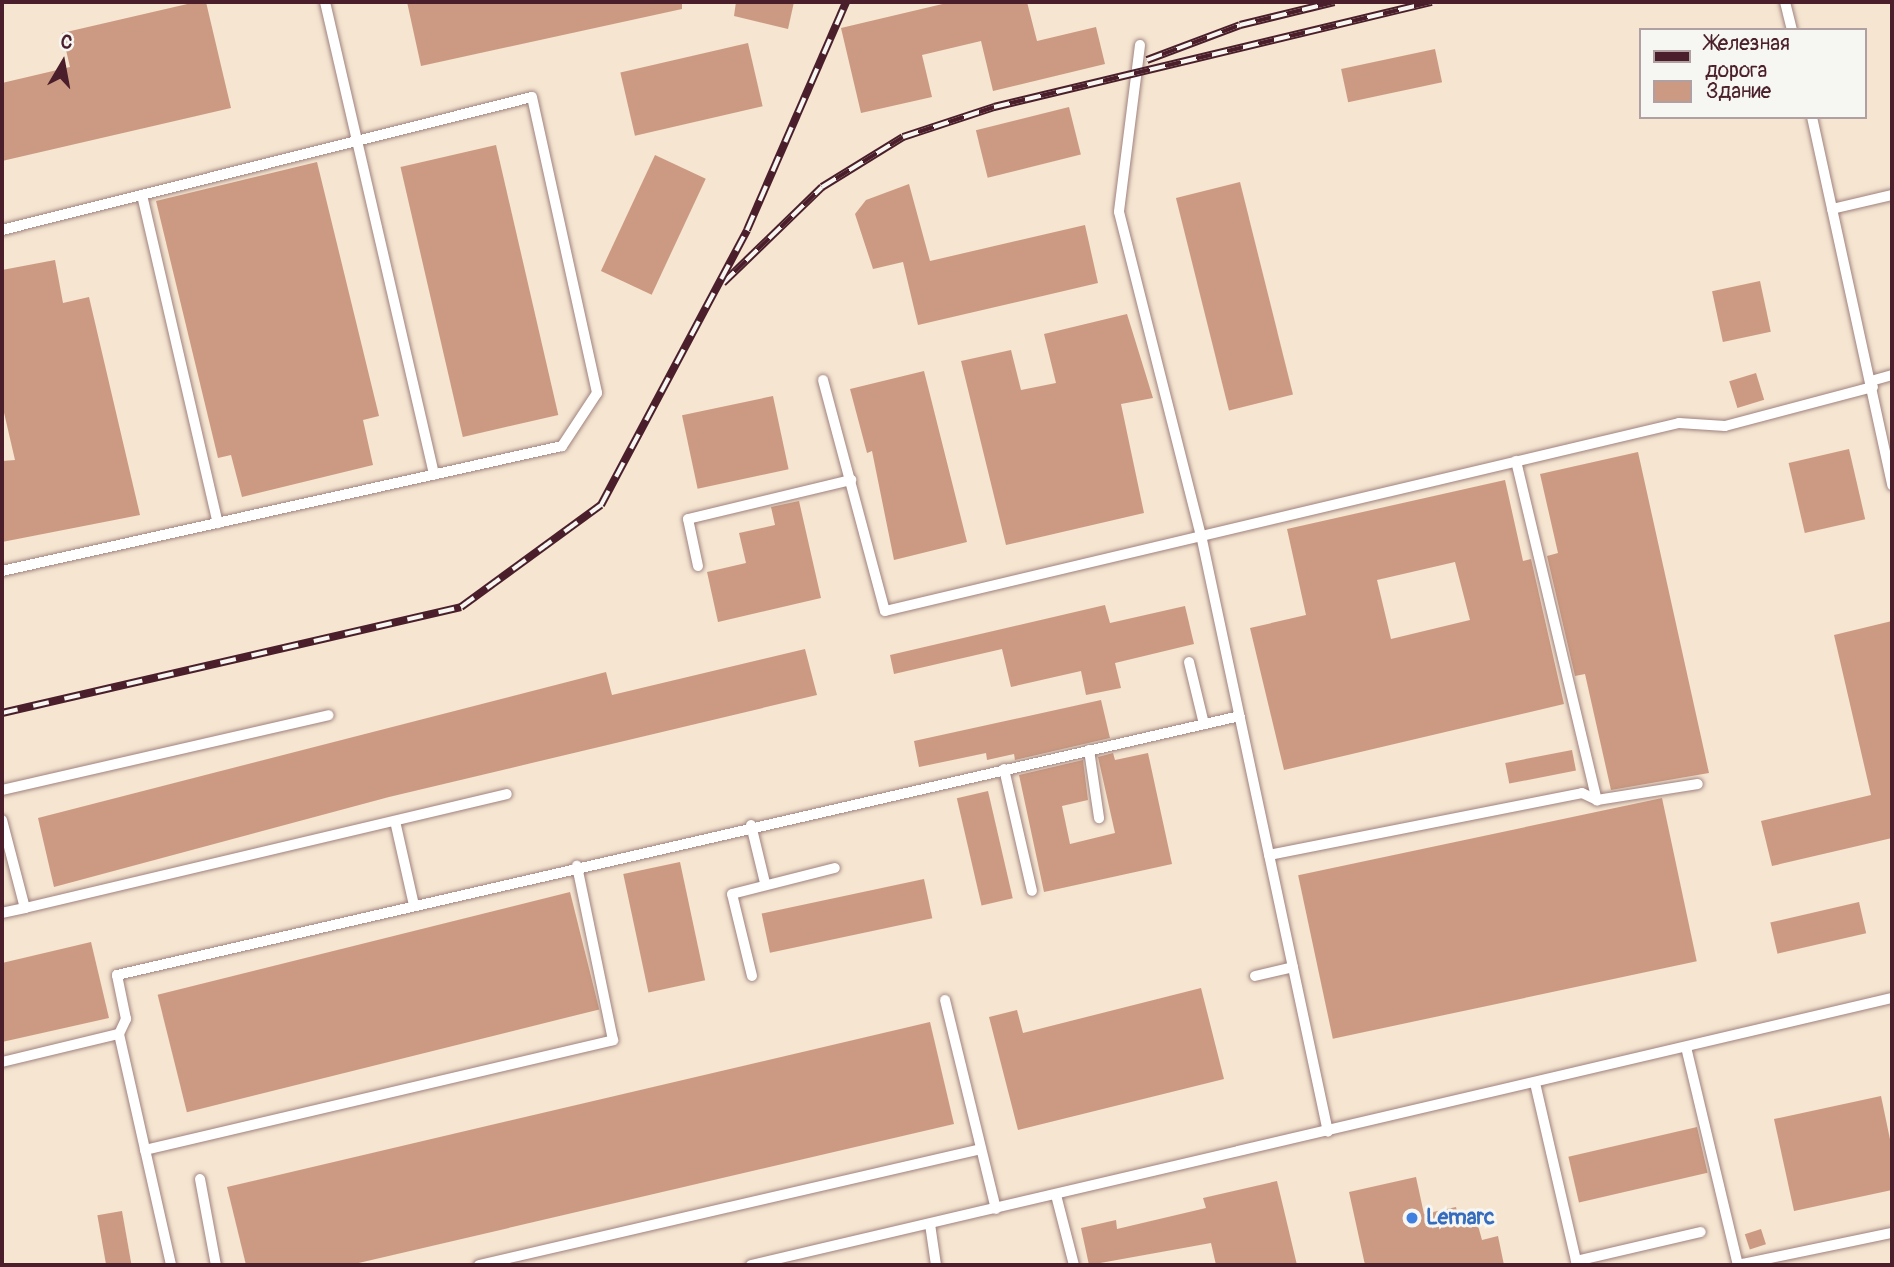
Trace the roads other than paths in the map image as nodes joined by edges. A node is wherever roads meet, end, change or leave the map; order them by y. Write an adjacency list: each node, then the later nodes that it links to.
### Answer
1 (325, 2): 6 (lane)
2 (1785, 2): 3 (lane)
3 (1792, 28)
4 (1140, 46): 19 (lane)
5 (1812, 119): 9 (lane)
6 (355, 143): 7 (lane); 15 (lane); 15 (lane)
7 (142, 195): 10 (lane); 18 (lane)
8 (1892, 195): 9 (lane)
9 (1832, 209): 13 (lane)
10 (2, 230)
11 (1892, 375): 13 (lane)
12 (823, 380): 16 (lane)
13 (1872, 384): 14 (lane); 17 (lane)
14 (1516, 461): 19 (lane); 31 (lane)
15 (434, 475): 18 (lane)
16 (851, 481): 19 (lane); 20 (lane)
17 (1892, 485)
18 (218, 523): 21 (lane)
19 (1201, 536): 24 (lane)
20 (698, 566)
21 (2, 571)
22 (1189, 662): 25 (lane)
23 (329, 715): 29 (lane)
24 (1240, 716): 25 (lane); 36 (lane)
25 (1204, 724): 26 (lane)
26 (1088, 750): 27 (lane); 32 (lane)
27 (1004, 769): 35 (lane); 40 (lane)
28 (1698, 784): 31 (lane)
29 (2, 790)
30 (507, 794): 34 (lane)
31 (1597, 800): 36 (lane)
32 (1099, 818)
33 (2, 820): 42 (lane)
34 (395, 821): 41 (lane); 42 (lane)
35 (751, 825): 37 (lane); 39 (lane)
36 (1269, 856): 44 (lane)
37 (577, 866): 41 (lane); 55 (lane)
38 (835, 868): 39 (lane)
39 (765, 883): 46 (lane)
40 (1032, 891)
41 (414, 905): 49 (lane)
42 (25, 908): 43 (lane)
43 (2, 914)
44 (1293, 967): 45 (lane); 53 (lane)
45 (1255, 975)
46 (752, 976)
47 (1892, 998): 50 (lane)
48 (945, 1000): 54 (lane)
49 (119, 1034): 51 (lane); 55 (lane)
50 (1686, 1047): 52 (lane); 68 (lane)
51 (2, 1062)
52 (1535, 1083): 53 (lane); 60 (lane)
53 (1328, 1132): 57 (lane)
54 (981, 1149): 58 (lane); 64 (lane)
55 (145, 1150): 62 (lane)
56 (200, 1180): 63 (lane)
57 (1056, 1195): 58 (lane); 67 (lane)
58 (996, 1209): 59 (lane)
59 (930, 1224): 65 (lane); 66 (lane)
60 (1701, 1232)
61 (1892, 1233): 68 (lane)
62 (171, 1265)
63 (216, 1265)
64 (479, 1265)
65 (751, 1265)
66 (936, 1265)
67 (1074, 1265)
68 (1738, 1265)

